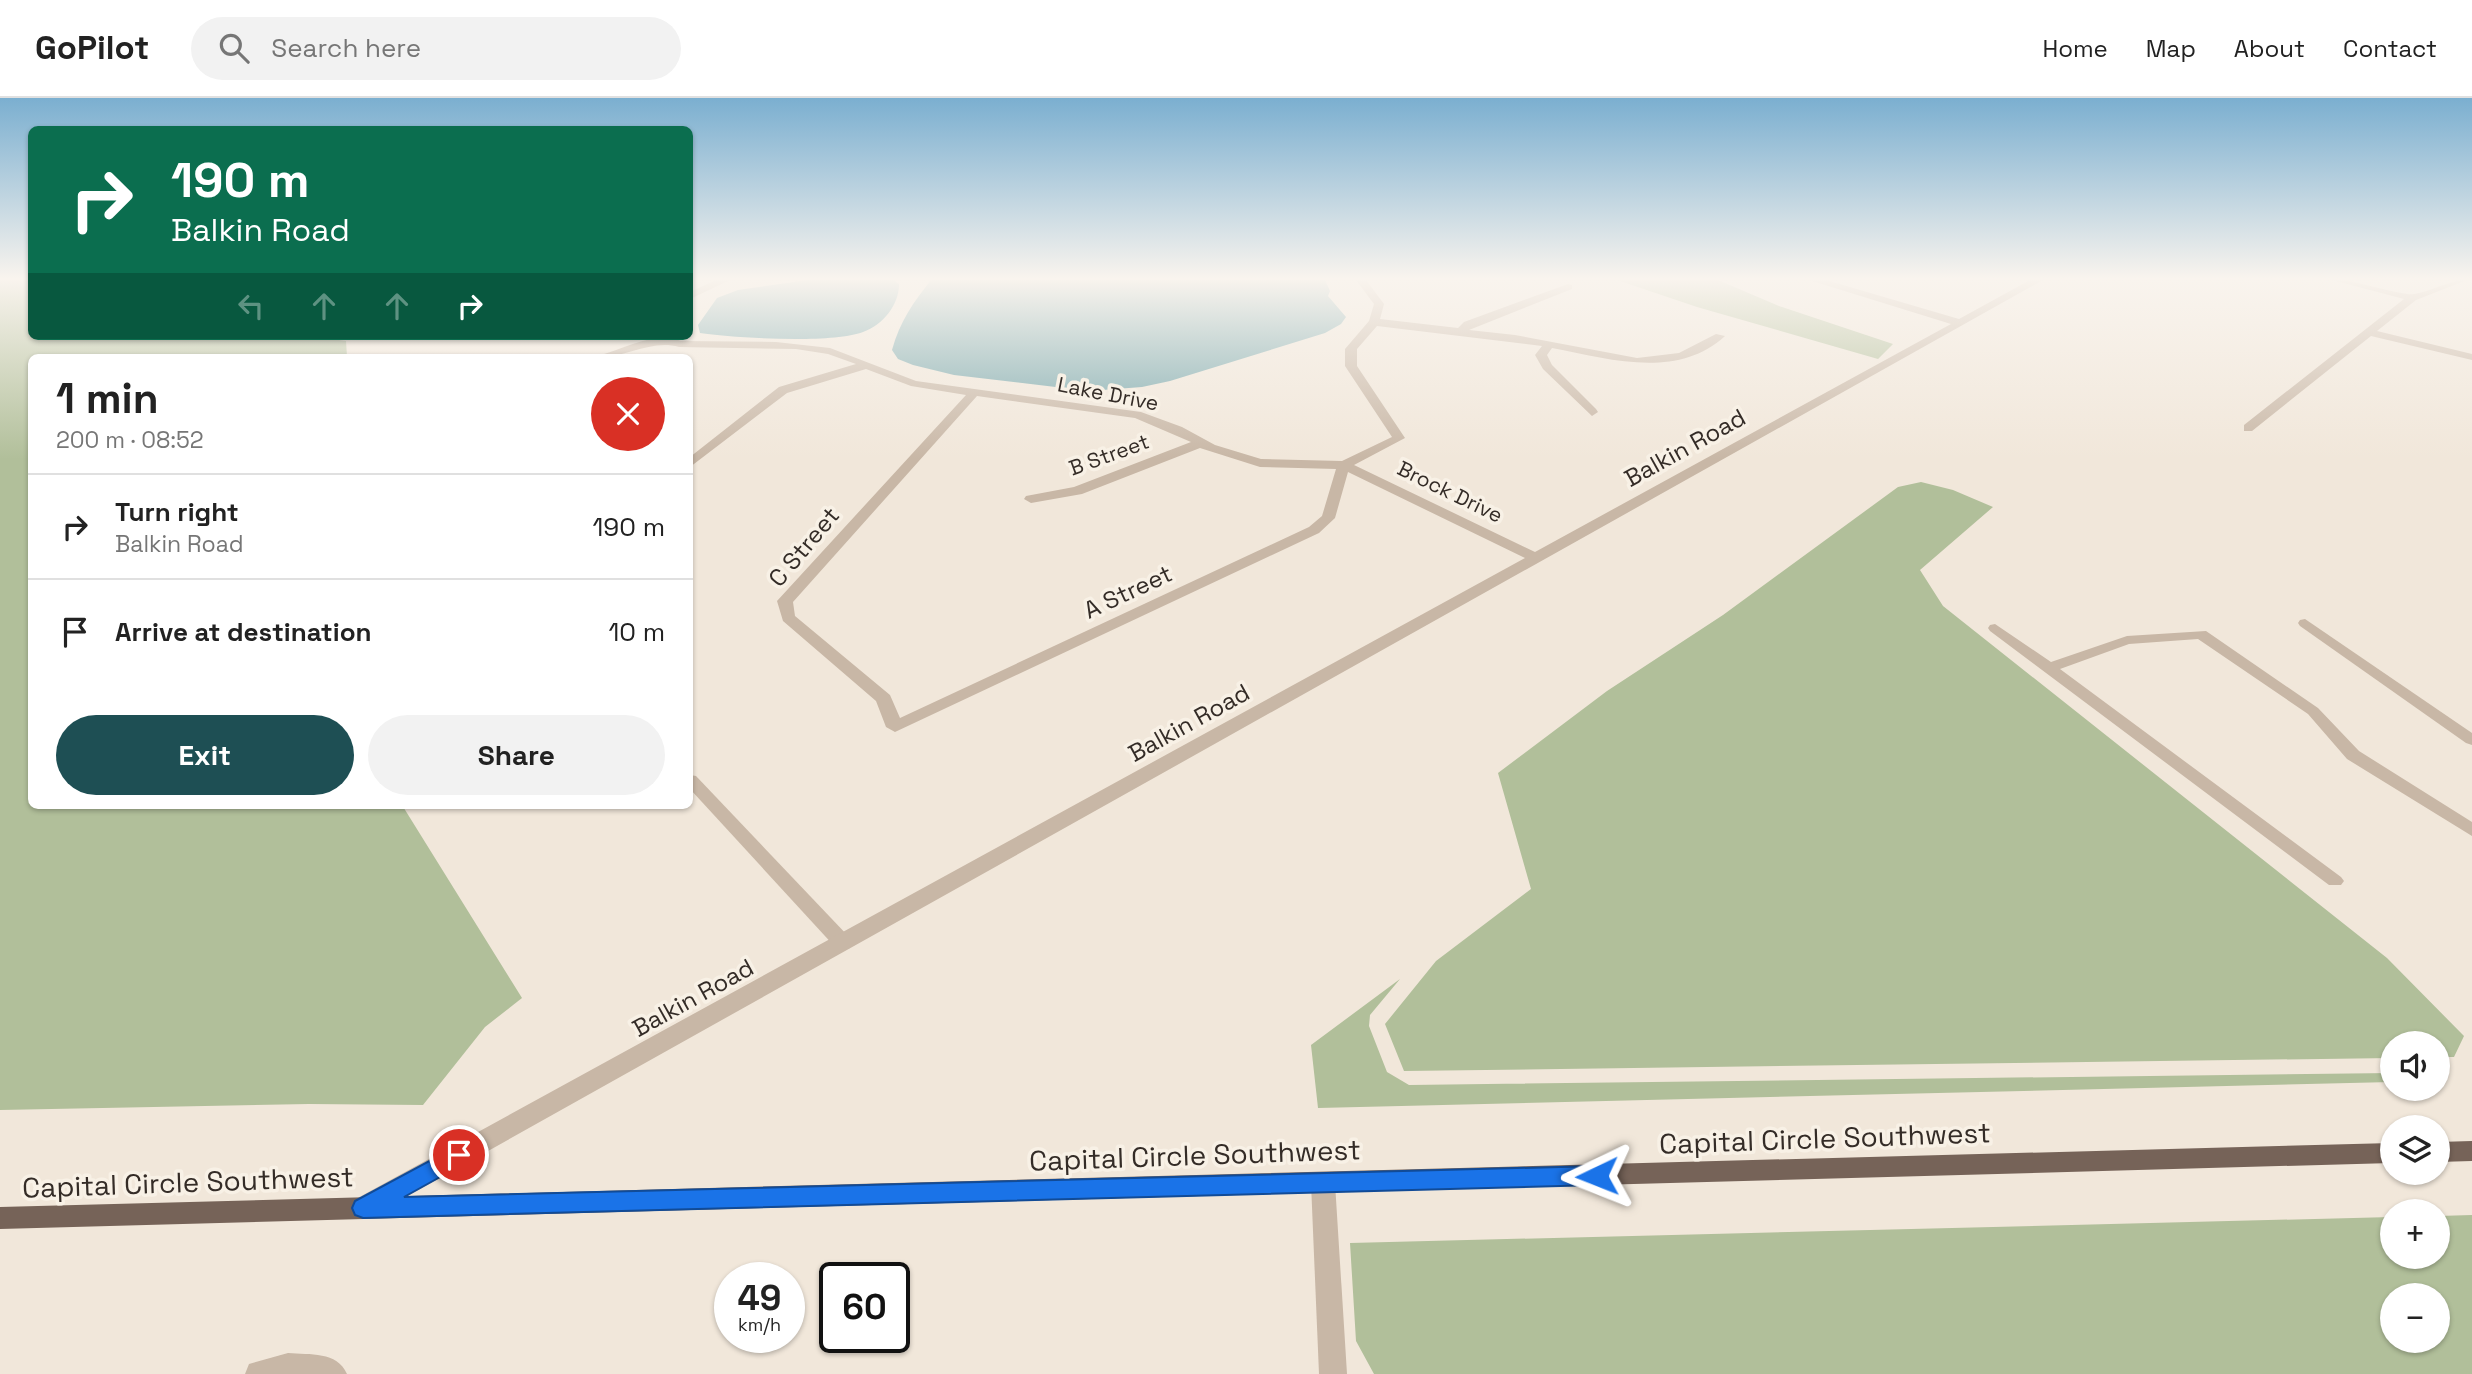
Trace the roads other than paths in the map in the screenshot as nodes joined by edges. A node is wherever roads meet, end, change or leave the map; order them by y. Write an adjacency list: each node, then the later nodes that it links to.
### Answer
1 (657, 340): 10 (street)
2 (668, 340): 12 (street, Lake Drive)
3 (1359, 340): 18 (street, Lake Drive)
4 (1512, 340): 9 (street)
5 (1713, 340): 9 (street)
6 (1931, 340): 20 (street, Balkin Road)
7 (2359, 340): 15 (street)
8 (2399, 340): 11 (street)
9 (1549, 345): 14 (street)
10 (614, 354)
11 (2472, 357)
12 (866, 365): 13 (street, Lake Drive); 17 (street)
13 (974, 393): 16 (street, Lake Drive); 24 (street, C Street)
14 (1592, 412)
15 (2248, 428)
16 (1200, 443): 18 (street, Lake Drive); 19 (street, B Street)
17 (693, 461)
18 (1344, 465): 20 (street, Brock Drive); 24 (street, A Street)
19 (1031, 499)
20 (1537, 558): 29 (street, Balkin Road)
21 (2305, 623): 25 (lane)
22 (1995, 628): 23 (lane)
23 (2049, 667): 27 (lane); 28 (lane)
24 (895, 727)
25 (2472, 740)
26 (693, 783): 29 (lane)
27 (2472, 830)
28 (2335, 881)
29 (843, 943): 34 (street, Balkin Road)
30 (2472, 1151): 31 (main road)
31 (2450, 1152)
32 (2380, 1153): 33 (main road, Capital Circle Southwest)
33 (1323, 1183): 34 (main road, Capital Circle Southwest); 38 (street)
34 (363, 1208): 35 (main road, Capital Circle Southwest)
35 (0, 1218)
36 (259, 1374): 37 (street)
37 (333, 1374)
38 (1333, 1374)

